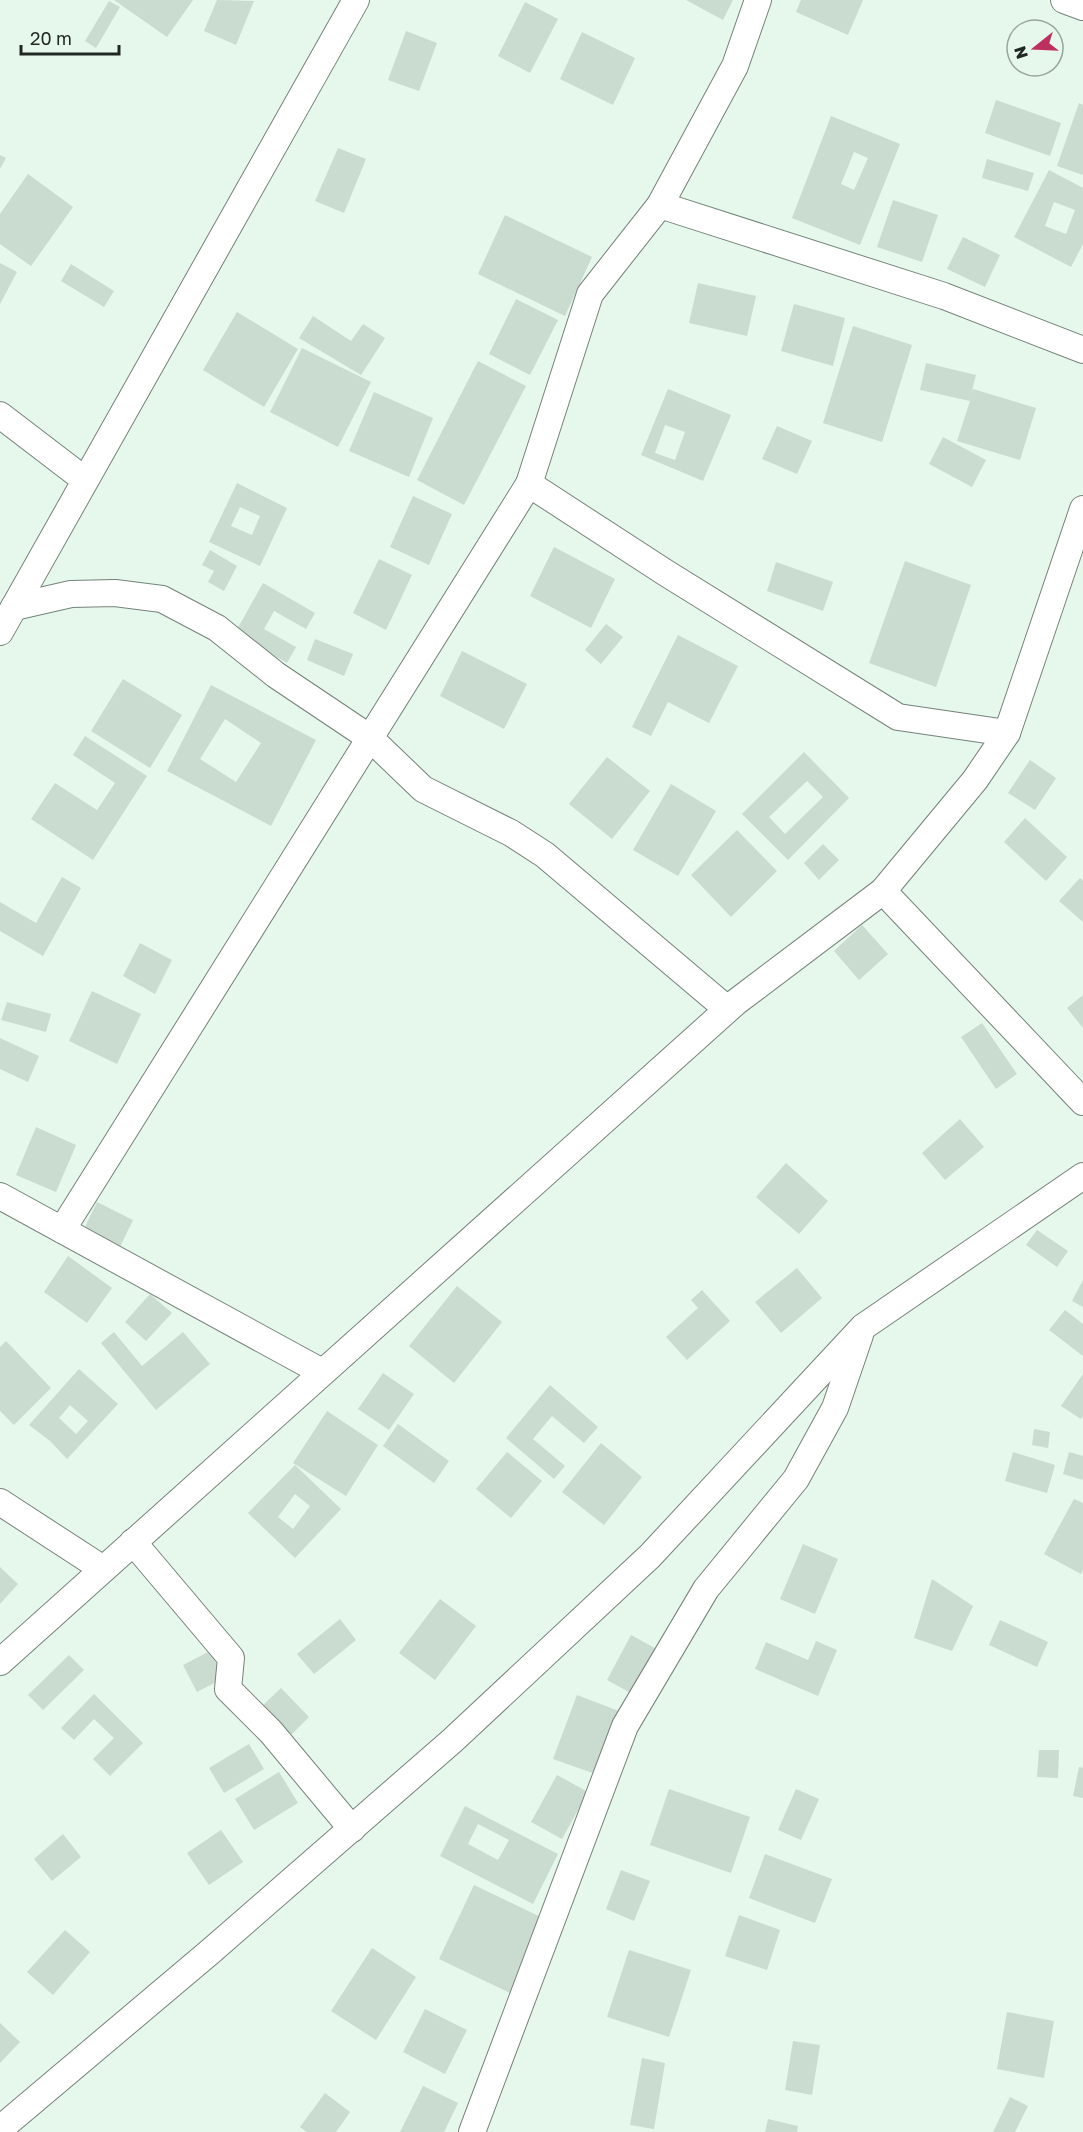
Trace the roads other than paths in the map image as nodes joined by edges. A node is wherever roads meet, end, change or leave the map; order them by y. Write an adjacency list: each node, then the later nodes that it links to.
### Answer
1 (356, 0): 8 (street)
2 (758, 0): 5 (street)
3 (1064, 0): 4 (street)
4 (1083, 7)
5 (660, 205): 6 (street); 9 (street)
6 (1083, 350)
7 (0, 415): 8 (street)
8 (85, 480): 11 (street)
9 (529, 484): 13 (street); 14 (street)
10 (1083, 509): 13 (street)
11 (14, 607): 12 (street); 14 (street)
12 (0, 632)
13 (1007, 733): 15 (street)
14 (370, 738): 16 (street); 20 (street)
15 (883, 891): 16 (street); 17 (street)
16 (727, 1010): 22 (street)
17 (1083, 1102)
18 (1083, 1176): 21 (street)
19 (0, 1196): 20 (street)
20 (62, 1230): 22 (street)
21 (863, 1327): 27 (street); 29 (street)
22 (322, 1372): 24 (street)
23 (0, 1502): 25 (street)
24 (133, 1542): 25 (street); 27 (street)
25 (103, 1569): 26 (street)
26 (0, 1662)
27 (352, 1829): 28 (street)
28 (0, 2129)
29 (472, 2132)

